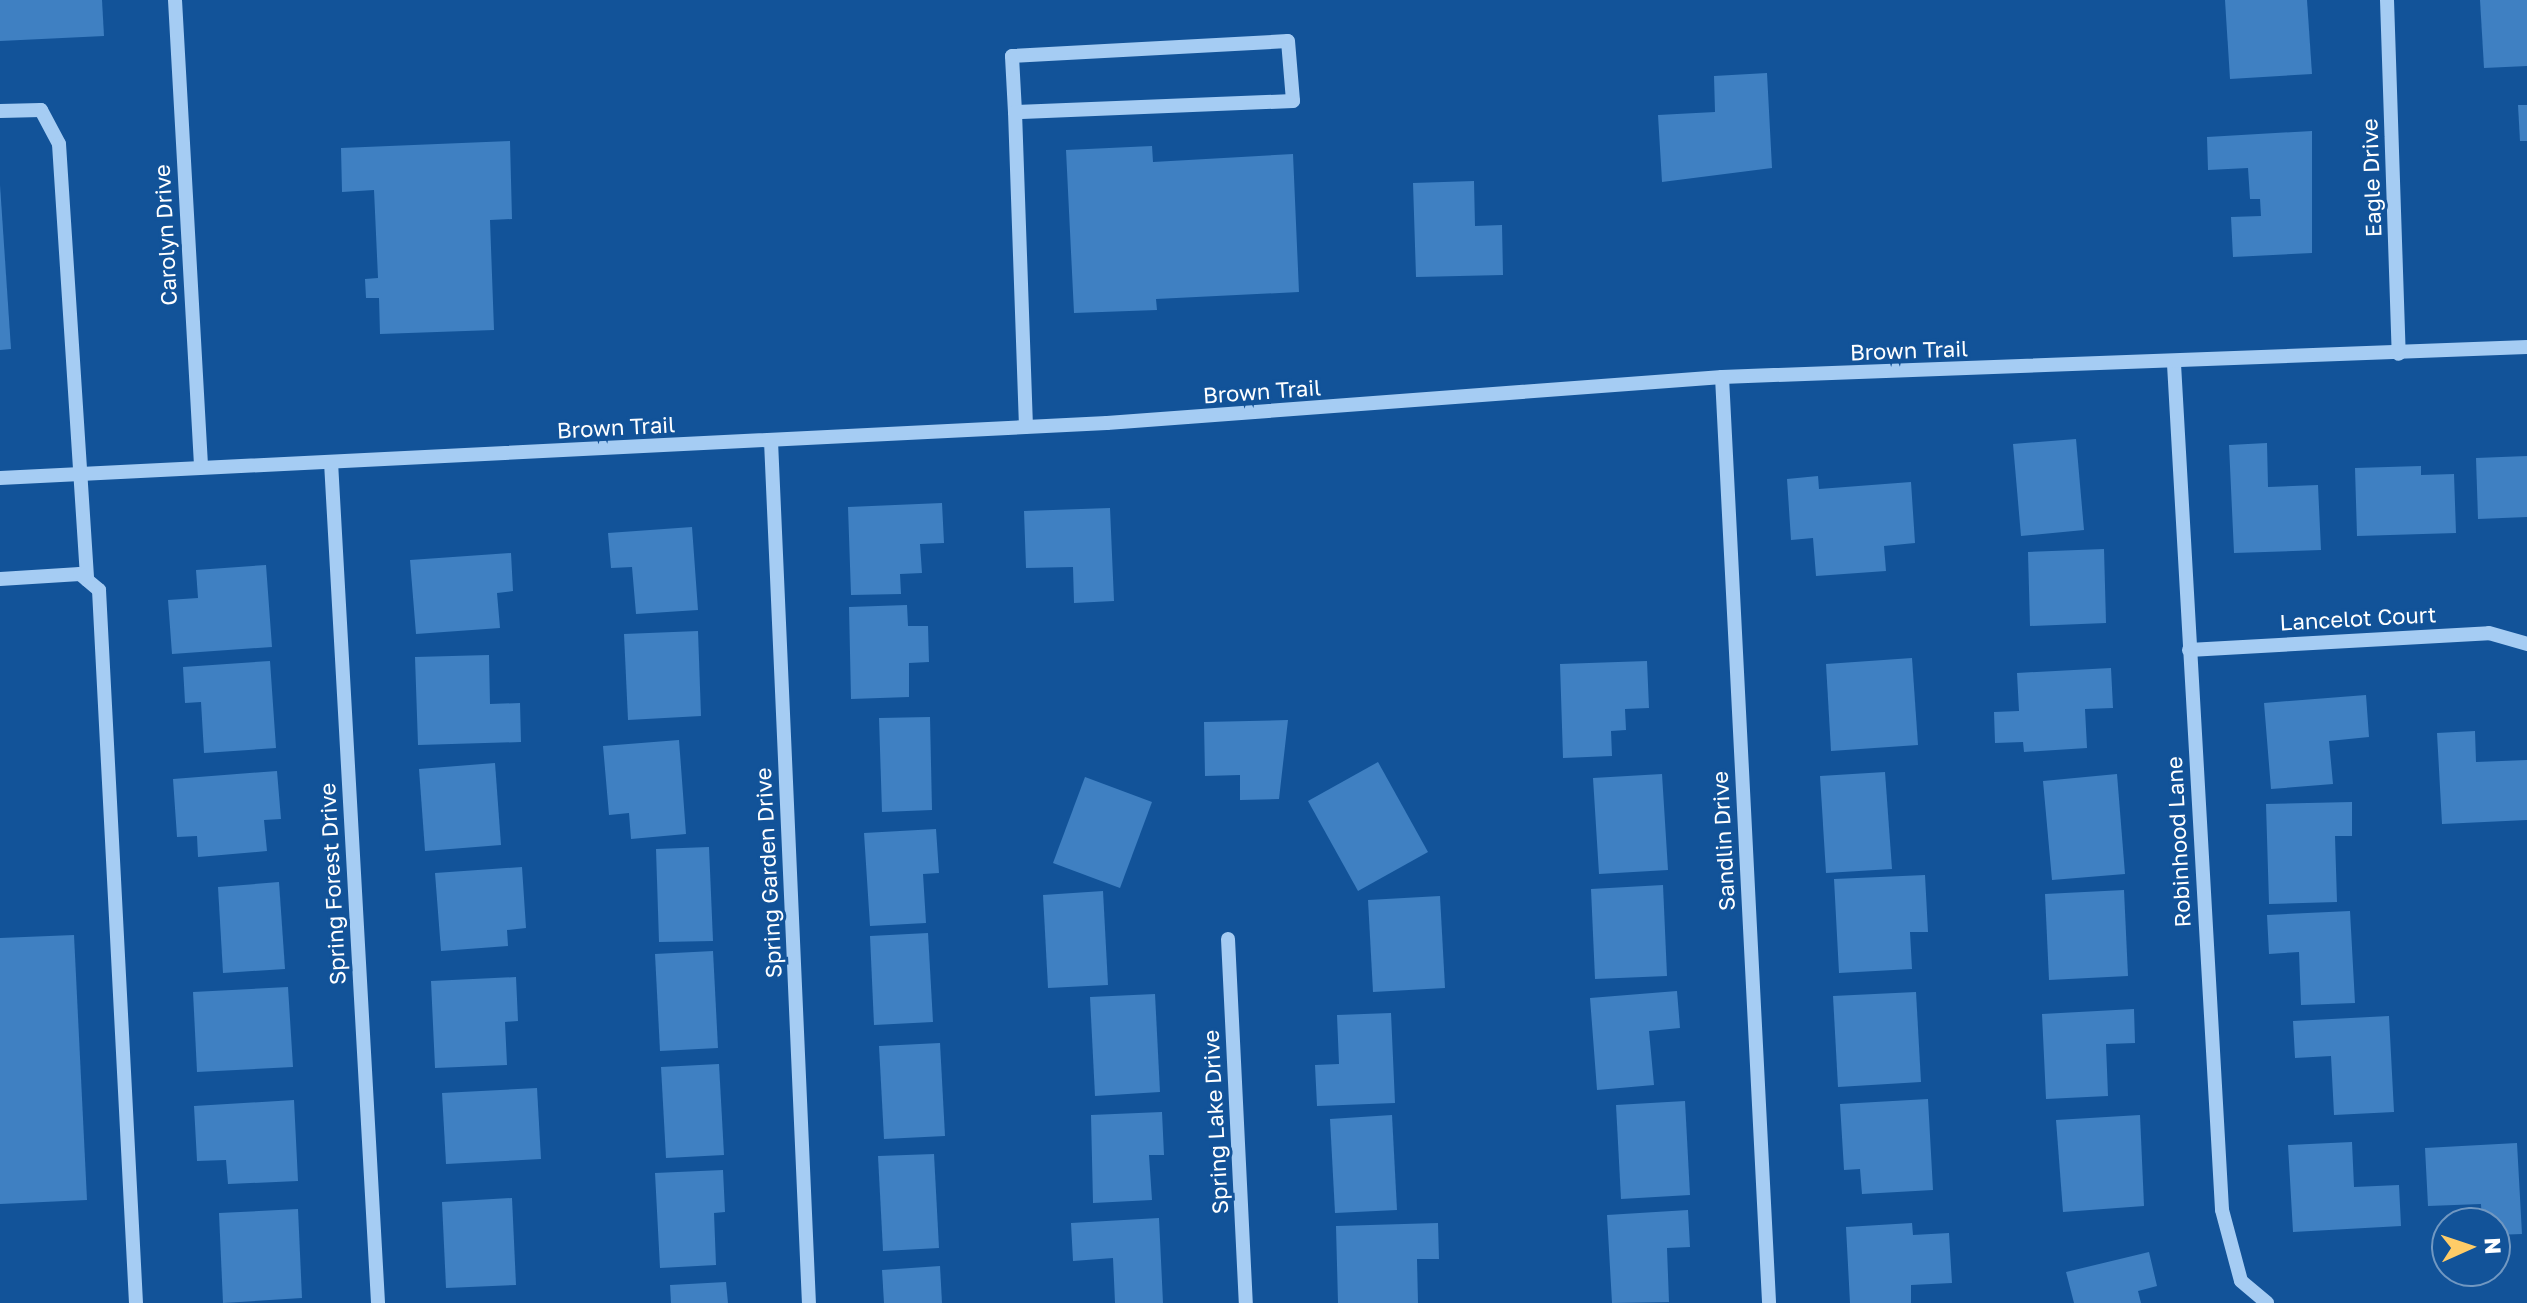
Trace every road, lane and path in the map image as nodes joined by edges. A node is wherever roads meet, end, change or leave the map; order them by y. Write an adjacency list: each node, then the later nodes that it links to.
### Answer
1 (175, 0): 12 (street, Carolyn Drive)
2 (2387, 0): 6 (street, Eagle Drive)
3 (0, 111): 13 (street)
4 (1015, 112): 4 (street); 9 (street)
5 (2527, 347): 6 (street, Brown Trail)
6 (2399, 354): 7 (street, Brown Trail)
7 (2174, 364): 8 (street, Brown Trail); 18 (street, Robinhood Lane)
8 (1722, 377): 9 (street, Brown Trail); 24 (street, Sandlin Drive)
9 (1026, 427): 10 (street, Brown Trail)
10 (771, 441): 11 (street, Brown Trail); 22 (street, Spring Garden Drive)
11 (331, 462): 12 (street, Brown Trail); 21 (street, Spring Forest Drive)
12 (201, 467): 13 (street, Brown Trail)
13 (77, 474): 14 (street, Brown Trail); 16 (street)
14 (0, 478)
15 (0, 579): 16 (street)
16 (87, 580): 20 (street)
17 (2527, 644): 18 (street, Lancelot Court)
18 (2189, 650): 25 (street, Robinhood Lane)
19 (1228, 939): 23 (street, Spring Lake Drive)
20 (136, 1303)
21 (378, 1303)
22 (809, 1303)
23 (1246, 1303)
24 (1769, 1303)
25 (2267, 1303)

